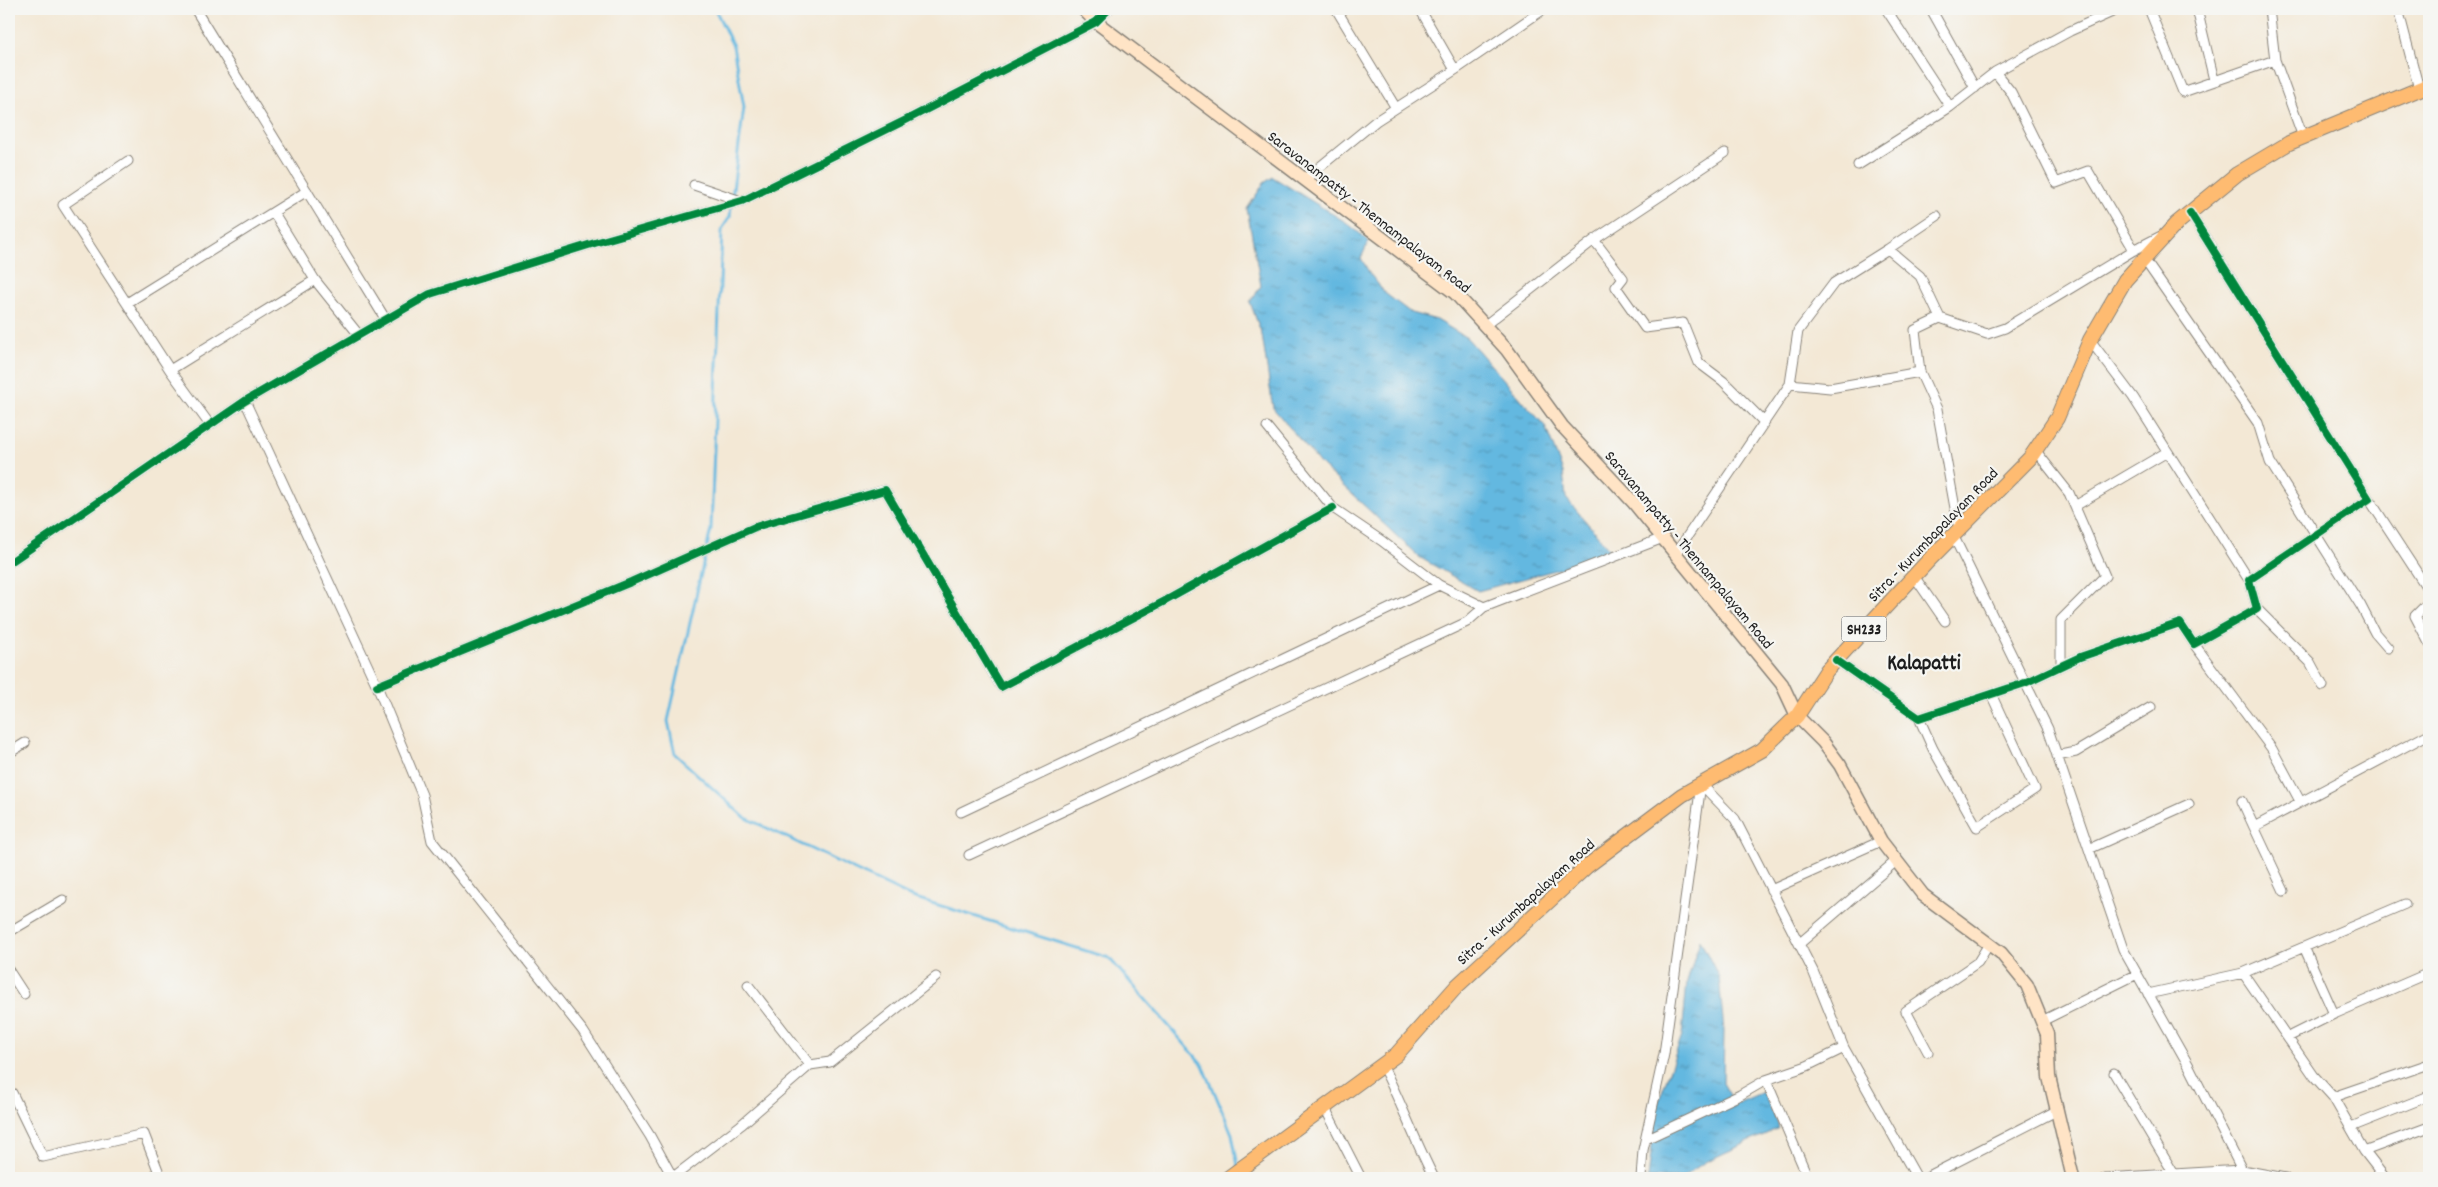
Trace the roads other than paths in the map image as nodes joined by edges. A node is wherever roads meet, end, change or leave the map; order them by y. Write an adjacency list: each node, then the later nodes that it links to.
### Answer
1 (195, 9): 29 (street)
2 (1083, 9): 14 (main road, Saravanampatty - Thennampalayam Road)
3 (1109, 9): 14 (street)
4 (1336, 9): 22 (street)
5 (1420, 9): 16 (street)
6 (1544, 9): 16 (street)
7 (1886, 9): 21 (street)
8 (1930, 9): 20 (street)
9 (2118, 9): 17 (street)
10 (2149, 9): 18 (street)
11 (2197, 9): 18 (street)
12 (2269, 9): 15 (street)
13 (2398, 9): 19 (street)
14 (1096, 22): 27 (main road, Saravanampatty - Thennampalayam Road); 30 (street)
15 (2275, 60): 18 (street); 23 (street)
16 (1455, 70): 22 (street)
17 (1996, 72): 20 (street); 37 (street)
18 (2214, 80)
19 (2424, 87): 23 (main road, Sitra - Kurumbapalayam Road / SH233)
20 (1974, 88): 21 (street)
21 (1950, 107): 26 (street)
22 (1396, 108): 27 (street)
23 (2303, 137): 32 (main road, Sitra - Kurumbapalayam Road / SH233)
24 (1725, 153): 35 (street)
25 (128, 160): 40 (street)
26 (1858, 165)
27 (1305, 179): 43 (main road, Saravanampatty - Thennampalayam Road)
28 (694, 185): 30 (street)
29 (307, 191): 31 (street); 42 (street)
30 (741, 201): 42 (street)
31 (274, 213): 39 (street); 40 (street)
32 (2190, 213): 34 (main road, Sitra - Kurumbapalayam Road / SH233); 55 (street)
33 (1937, 216): 36 (street)
34 (2169, 232): 37 (street); 38 (main road, Sitra - Kurumbapalayam Road / SH233)
35 (1594, 240): 43 (street); 50 (street)
36 (1888, 249): 41 (street); 48 (street)
37 (2134, 250): 41 (street)
38 (2144, 259): 45 (main road, Sitra - Kurumbapalayam Road / SH233); 59 (street)
39 (315, 280): 44 (street); 46 (street)
40 (127, 303): 46 (street)
41 (1940, 318): 47 (street)
42 (386, 320): 44 (street)
43 (1484, 326): 60 (main road, Saravanampatty - Thennampalayam Road)
44 (359, 335): 49 (street)
45 (2090, 340): 53 (main road, Sitra - Kurumbapalayam Road / SH233); 54 (street)
46 (170, 370): 51 (street)
47 (1920, 372): 48 (street); 58 (street)
48 (1790, 384): 50 (street)
49 (245, 400): 51 (street); 77 (street)
50 (1764, 422): 61 (street)
51 (210, 425): 62 (street)
52 (1267, 426): 57 (street)
53 (2036, 450): 56 (street); 58 (main road, Sitra - Kurumbapalayam Road / SH233)
54 (2167, 452): 56 (street); 64 (street)
55 (2369, 499): 59 (street); 66 (street)
56 (2075, 506): 75 (street)
57 (1333, 508): 65 (street); 77 (street)
58 (1956, 532): 63 (main road, Sitra - Kurumbapalayam Road / SH233); 76 (street)
59 (2315, 535): 64 (street); 73 (street)
60 (1663, 538): 61 (main road, Saravanampatty - Thennampalayam Road); 68 (street)
61 (1676, 553): 81 (main road, Saravanampatty - Thennampalayam Road)
62 (9, 563)
63 (1914, 576): 70 (street); 74 (main road, Sitra - Kurumbapalayam Road / SH233)
64 (2250, 580): 69 (street)
65 (1439, 585): 68 (street); 91 (street)
66 (2429, 591)
67 (2429, 602): 71 (street)
68 (1484, 607): 95 (street)
69 (2257, 609): 72 (street); 78 (street)
70 (1945, 620)
71 (2429, 643)
72 (2194, 644): 75 (street); 89 (street)
73 (2388, 648)
74 (1836, 660): 81 (main road, Sitra - Kurumbapalayam Road / SH233); 82 (street)
75 (2061, 666): 76 (street)
76 (2025, 683): 79 (street); 86 (street)
77 (377, 686): 135 (street)
78 (2323, 686)
79 (1991, 694): 82 (street); 82 (street)
80 (2151, 707): 86 (street)
81 (1797, 716): 87 (main road, Sitra - Kurumbapalayam Road / SH233); 93 (main road, Saravanampatty - Thennampalayam Road)
82 (1919, 718)
83 (2429, 734): 89 (street)
84 (25, 743): 85 (street)
85 (9, 752)
86 (2057, 756): 94 (street)
87 (1701, 784): 97 (street); 120 (main road, Sitra - Kurumbapalayam Road / SH233); 130 (street)
88 (2242, 801): 92 (street)
89 (2300, 801): 92 (street)
90 (2189, 804): 94 (street)
91 (962, 812)
92 (2254, 827): 98 (street)
93 (1881, 841): 96 (main road, Saravanampatty - Thennampalayam Road); 97 (street)
94 (2089, 849): 108 (street)
95 (968, 855)
96 (1896, 861): 102 (street); 103 (main road, Saravanampatty - Thennampalayam Road)
97 (1771, 890): 102 (street)
98 (2284, 890)
99 (63, 900): 101 (street)
100 (2405, 904): 104 (street)
101 (9, 932)
102 (1799, 944): 116 (street)
103 (1989, 944): 114 (main road, Saravanampatty - Thennampalayam Road); 117 (street)
104 (2304, 947): 106 (street); 113 (street)
105 (9, 972): 111 (street)
106 (2242, 973): 112 (street); 115 (street)
107 (2429, 973): 113 (street)
108 (2138, 974): 112 (street); 114 (street)
109 (936, 977): 119 (street)
110 (748, 986): 119 (street)
111 (24, 994)
112 (2148, 994): 132 (street)
113 (2334, 1014): 115 (street)
114 (2042, 1021): 127 (main road, Saravanampatty - Thennampalayam Road)
115 (2288, 1038): 125 (street)
116 (1844, 1048): 122 (street); 141 (street)
117 (1928, 1052)
118 (2429, 1064): 125 (street)
119 (810, 1065): 135 (street)
120 (1382, 1065): 126 (main road, Sitra - Kurumbapalayam Road / SH233); 138 (street)
121 (2114, 1073): 133 (street)
122 (1766, 1080): 130 (street); 140 (street)
123 (12, 1093): 134 (street)
124 (2429, 1096): 129 (street)
125 (2333, 1097): 129 (street)
126 (1325, 1108): 136 (main road, Sitra - Kurumbapalayam Road / SH233); 137 (street)
127 (2056, 1111): 142 (street); 143 (main road, Saravanampatty - Thennampalayam Road)
128 (2429, 1127): 131 (street)
129 (2351, 1128): 131 (street)
130 (1646, 1138): 139 (street)
131 (2364, 1151): 146 (street)
132 (2242, 1170): 133 (street); 145 (street)
133 (2174, 1174): 144 (street)
134 (161, 1178)
135 (672, 1178)
136 (1228, 1178)
137 (1361, 1178)
138 (1434, 1178)
139 (1641, 1178)
140 (1808, 1178)
141 (1917, 1178)
142 (1925, 1178)
143 (2072, 1178)
144 (2105, 1178)
145 (2285, 1178)
146 (2385, 1178)

